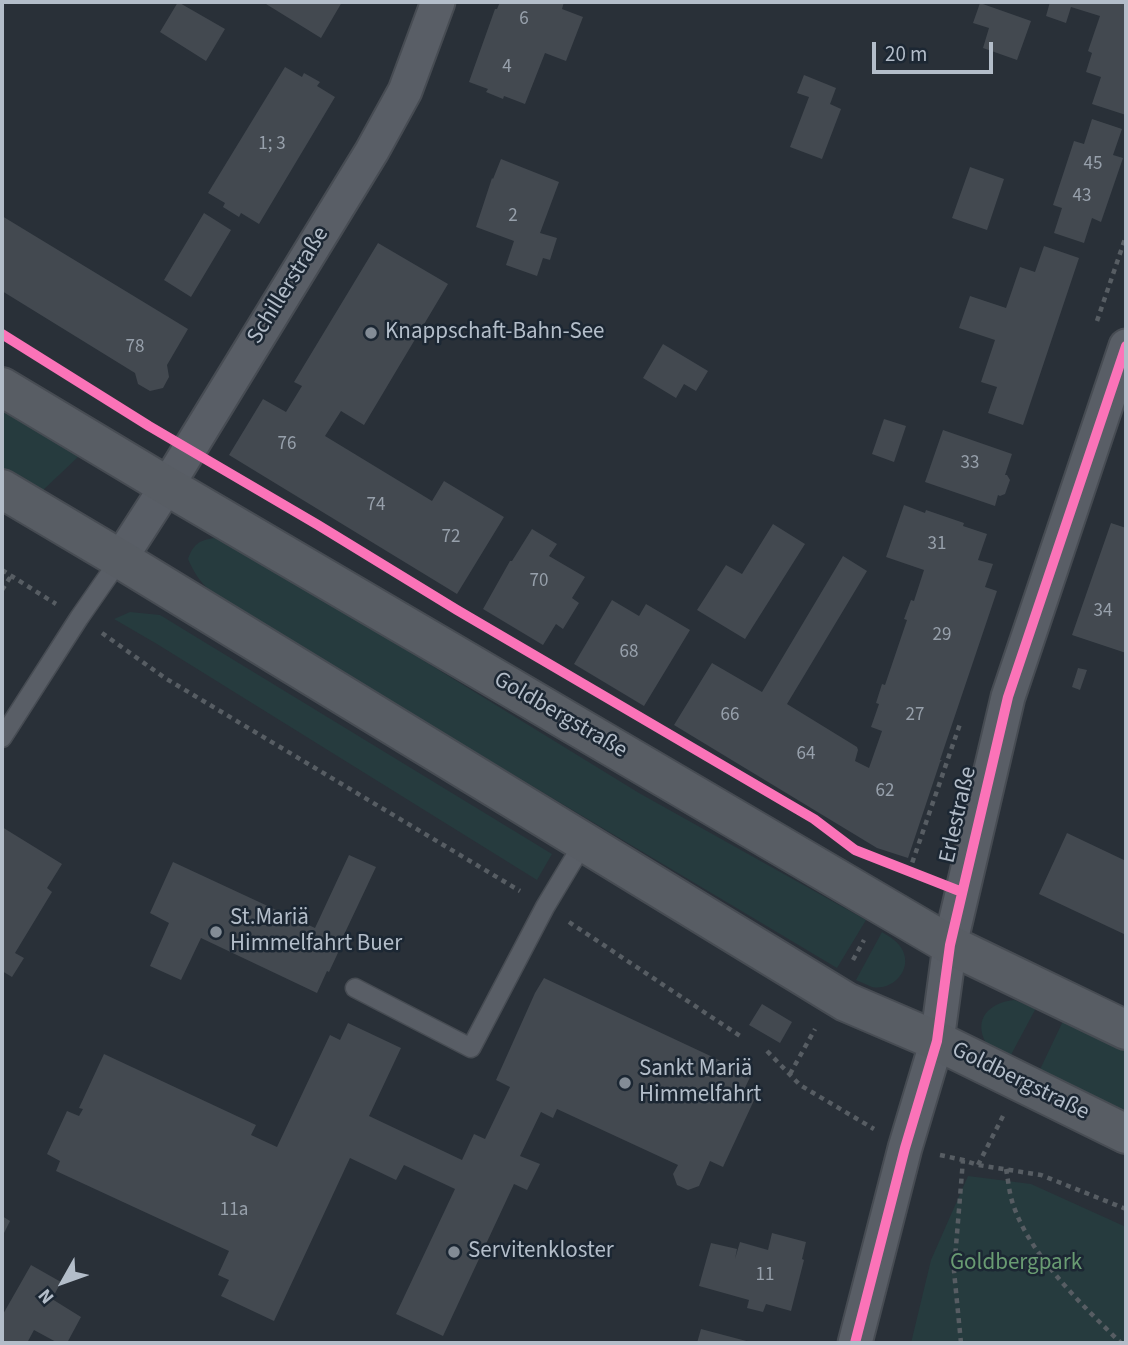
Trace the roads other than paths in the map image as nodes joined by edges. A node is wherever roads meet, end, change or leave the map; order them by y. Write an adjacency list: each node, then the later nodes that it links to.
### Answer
1 (438, 2): 4 (street, Schillerstraße)
2 (1126, 346): 9 (street, Erlestraße)
3 (2, 387): 4 (street, Goldbergstraße)
4 (167, 486): 6 (street, Schillerstraße); 9 (street, Goldbergstraße)
5 (2, 489): 6 (street, Goldbergstraße)
6 (120, 559): 7 (lane); 8 (street, Goldbergstraße)
7 (2, 738)
8 (584, 842): 10 (lane); 12 (street, Goldbergstraße)
9 (950, 945): 11 (street, Goldbergstraße); 12 (street, Erlestraße)
10 (355, 988)
11 (1126, 1030)
12 (937, 1041): 13 (street, Goldbergstraße); 14 (street, Erlestraße)
13 (1126, 1133)
14 (855, 1343)

